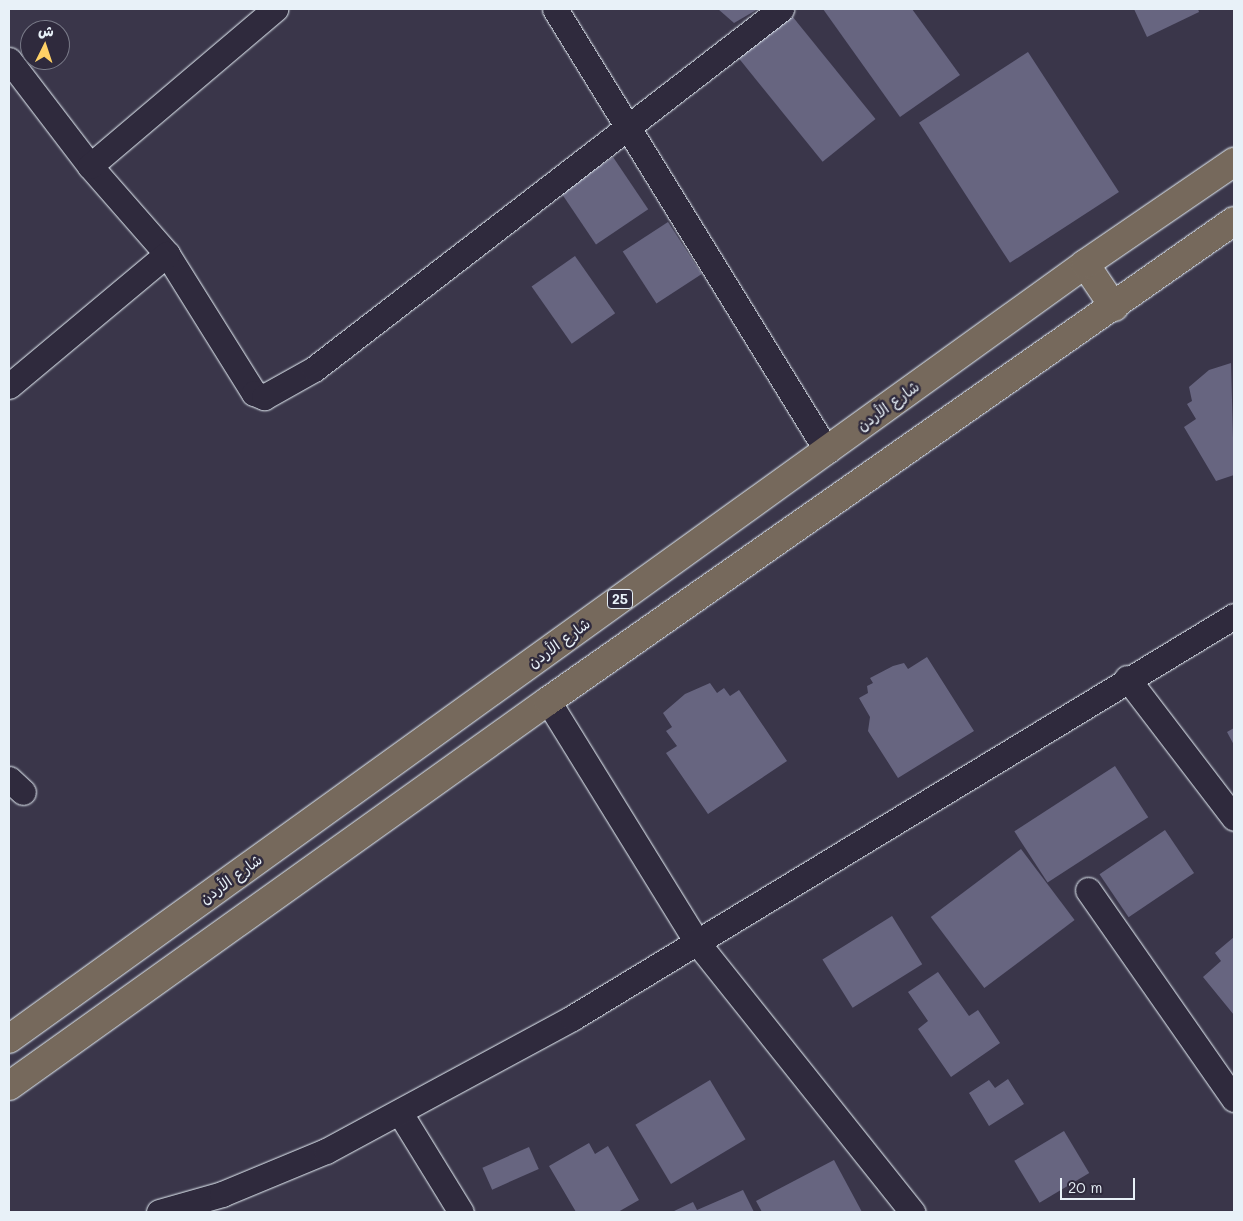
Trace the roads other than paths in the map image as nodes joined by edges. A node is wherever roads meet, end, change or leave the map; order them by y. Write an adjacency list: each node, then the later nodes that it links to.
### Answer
1 (275, 9): 7 (street)
2 (555, 9): 5 (street)
3 (781, 9): 5 (street)
4 (9, 60): 7 (street)
5 (627, 127): 9 (street); 13 (street)
6 (1234, 162): 10 (highway, شارع الأردن / 25)
7 (90, 166): 9 (street)
8 (1234, 221): 11 (highway)
9 (167, 254): 12 (street)
10 (1085, 264): 11 (highway); 13 (highway, شارع الأردن / 25)
11 (1114, 307): 16 (highway)
12 (9, 386)
13 (827, 451): 20 (highway, شارع الأردن / 25)
14 (1234, 616): 15 (street)
15 (1127, 678): 17 (street); 19 (street)
16 (548, 701): 19 (street); 21 (highway)
17 (1234, 818)
18 (1088, 890): 22 (street)
19 (696, 941): 23 (street); 26 (street)
20 (9, 1039)
21 (9, 1086)
22 (1234, 1100)
23 (400, 1113): 24 (street); 25 (street)
24 (159, 1212)
25 (461, 1212)
26 (912, 1212)

